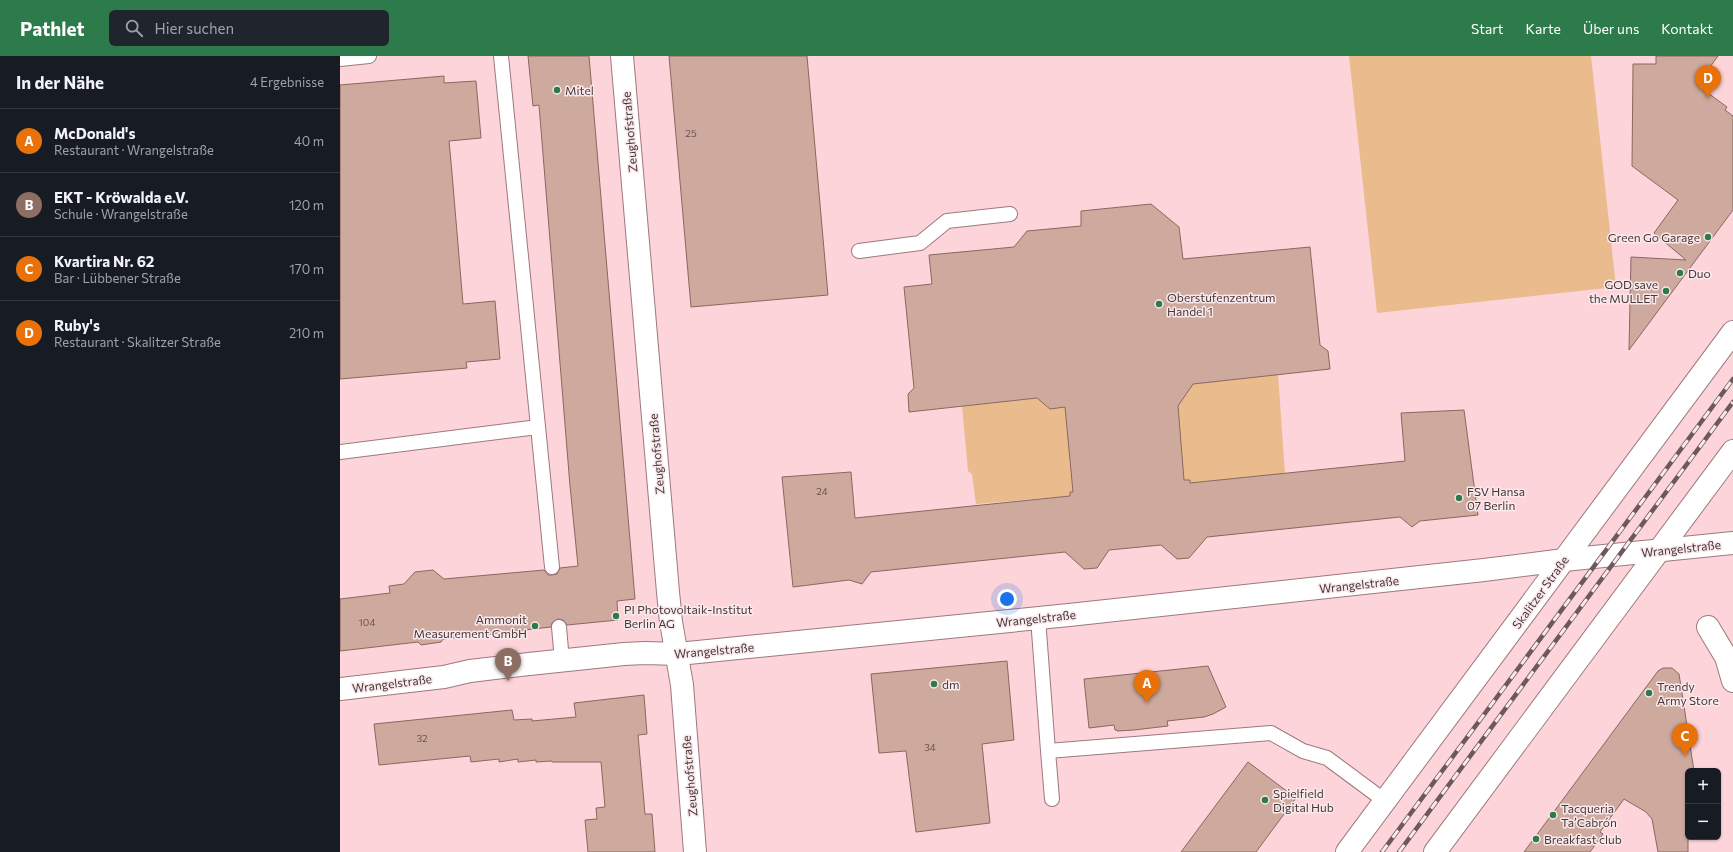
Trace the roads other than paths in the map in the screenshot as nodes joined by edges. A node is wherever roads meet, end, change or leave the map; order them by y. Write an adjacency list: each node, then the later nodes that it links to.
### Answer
1 (369, 56): 4 (lane)
2 (501, 56): 8 (lane)
3 (622, 56): 18 (street, Zeughofstraße)
4 (340, 59)
5 (1010, 214): 6 (lane)
6 (859, 251)
7 (1733, 332): 13 (street, Skalitzer Straße)
8 (538, 427): 10 (lane); 14 (lane)
9 (1733, 451): 12 (street)
10 (340, 452)
11 (1733, 543): 12 (street, Wrangelstraße)
12 (1659, 551): 13 (street, Wrangelstraße); 27 (street)
13 (1564, 560): 15 (street, Wrangelstraße); 24 (street, Skalitzer Straße)
14 (552, 567)
15 (1038, 618): 18 (street, Wrangelstraße); 22 (lane)
16 (559, 627): 19 (lane)
17 (1708, 627): 20 (street)
18 (678, 654): 19 (street, Wrangelstraße); 25 (street, Zeughofstraße)
19 (562, 661): 21 (street, Wrangelstraße)
20 (1733, 681)
21 (340, 689)
22 (1048, 751): 23 (lane); 24 (lane)
23 (1052, 799)
24 (1385, 801): 26 (street, Skalitzer Straße)
25 (695, 852)
26 (1348, 852)
27 (1435, 852)

